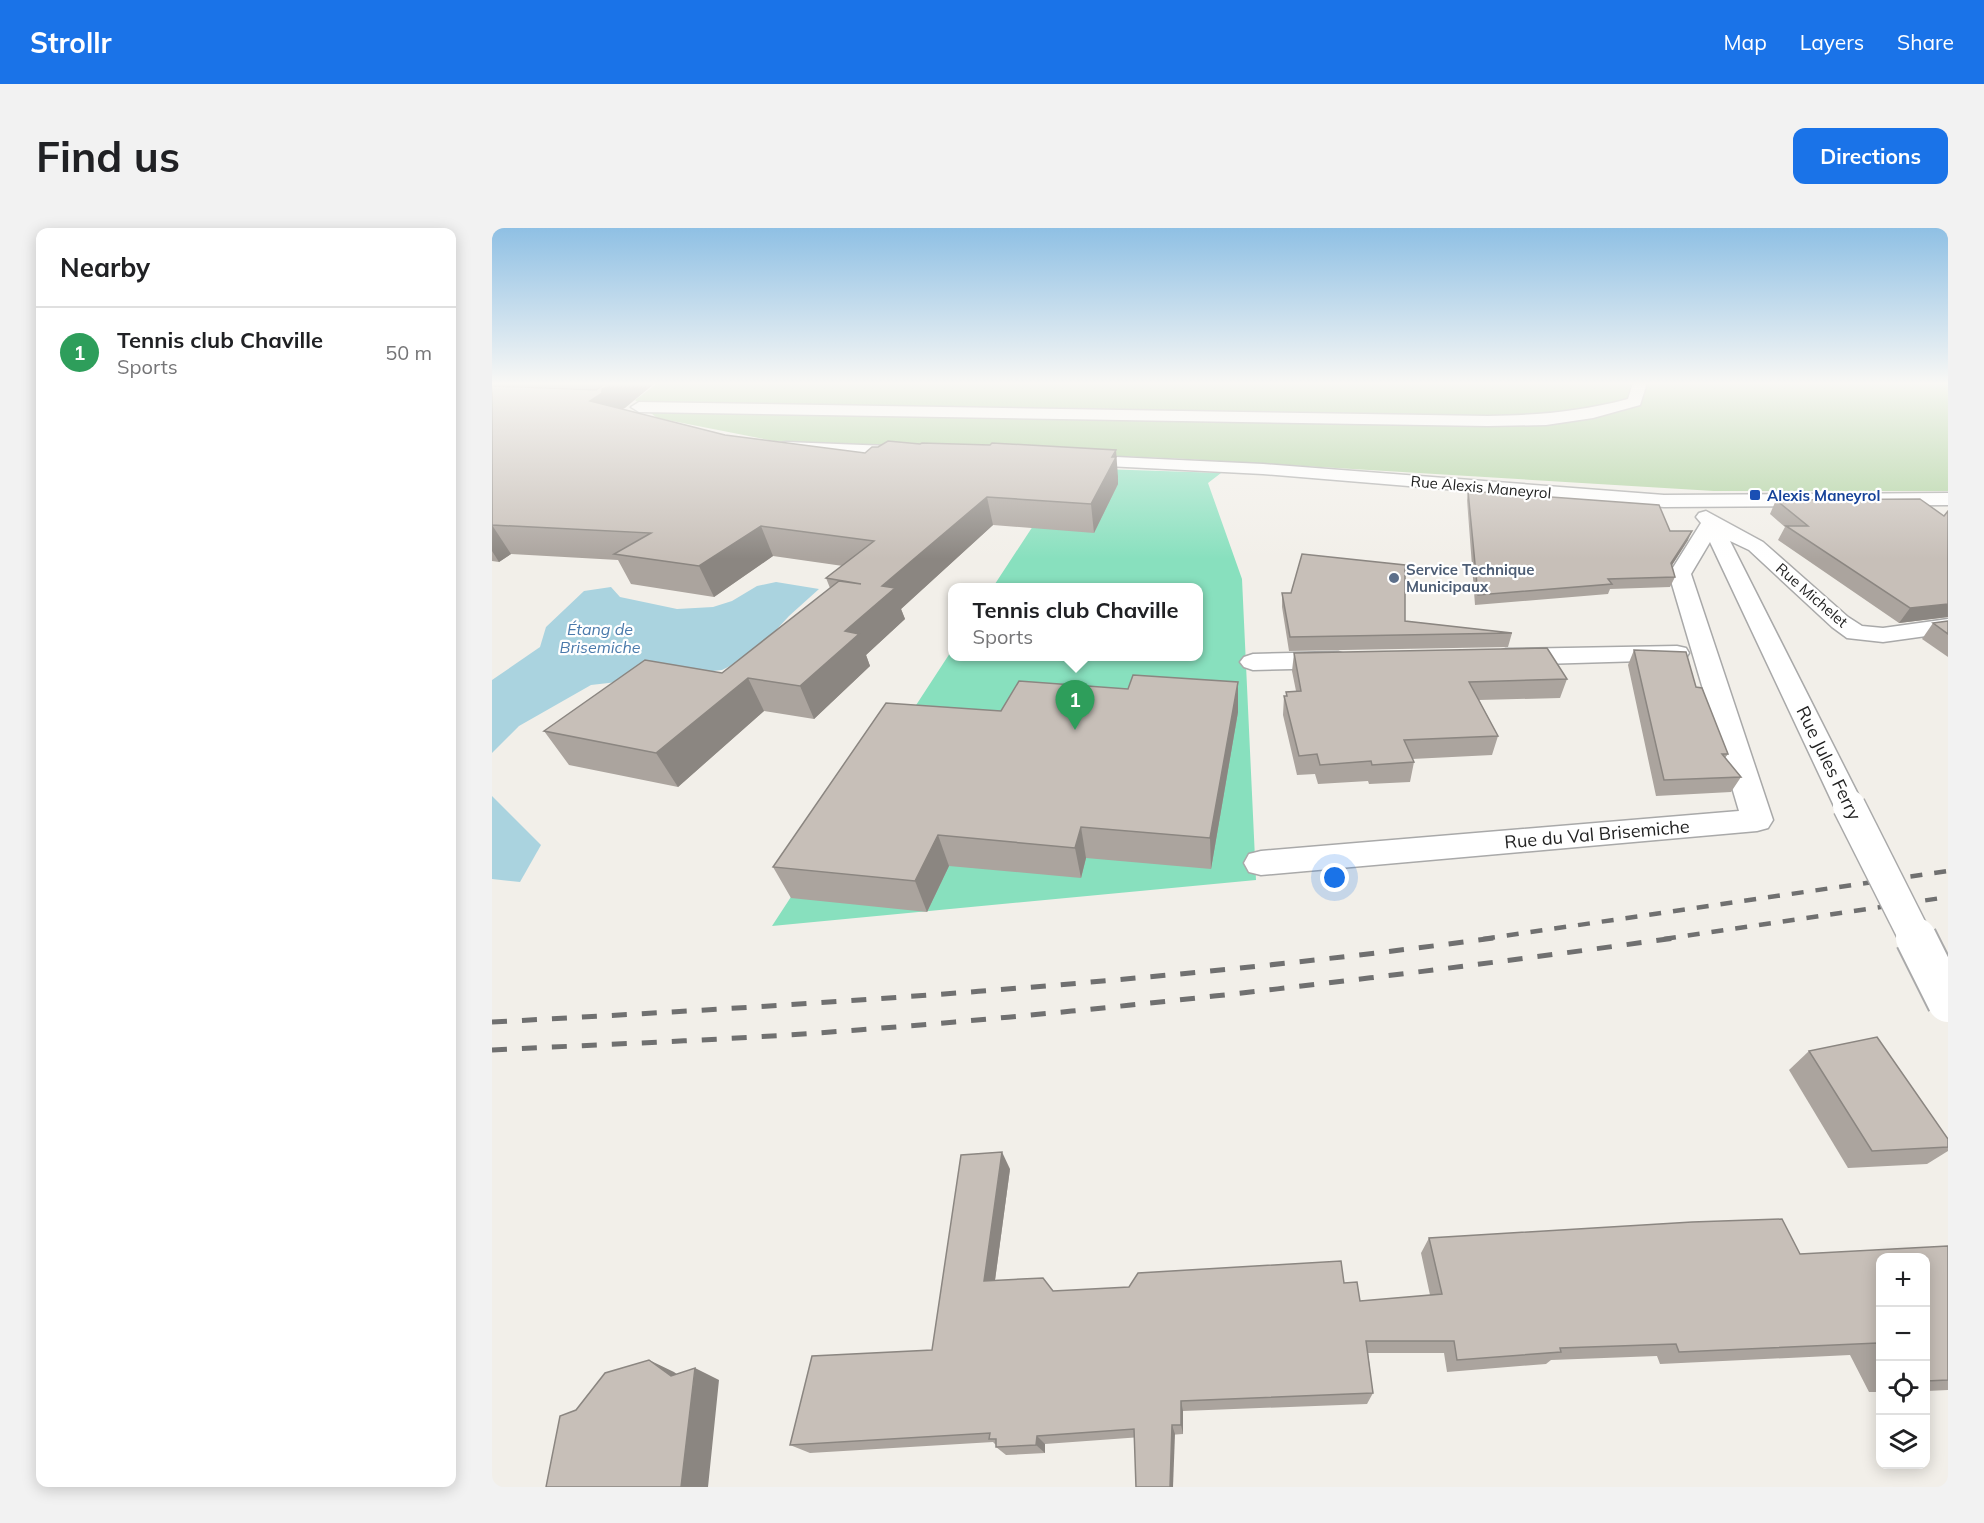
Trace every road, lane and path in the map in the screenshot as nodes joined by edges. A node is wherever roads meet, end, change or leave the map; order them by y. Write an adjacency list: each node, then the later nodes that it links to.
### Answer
1 (765, 445): 2 (street)
2 (937, 453)
3 (1054, 459): 5 (street, Rue Alexis Maneyrol)
4 (1948, 499): 5 (street, Rue Alexis Maneyrol)
5 (1703, 513): 6 (street, Rue Michelet); 7 (street, Rue du Val Brisemiche); 12 (street, Rue Jules Ferry, bridge)
6 (1948, 626)
7 (1704, 653): 8 (street); 11 (street, Rue du Val Brisemiche)
8 (1478, 657)
9 (1360, 659): 10 (street)
10 (1253, 662)
11 (1262, 863)
12 (1948, 1002)

